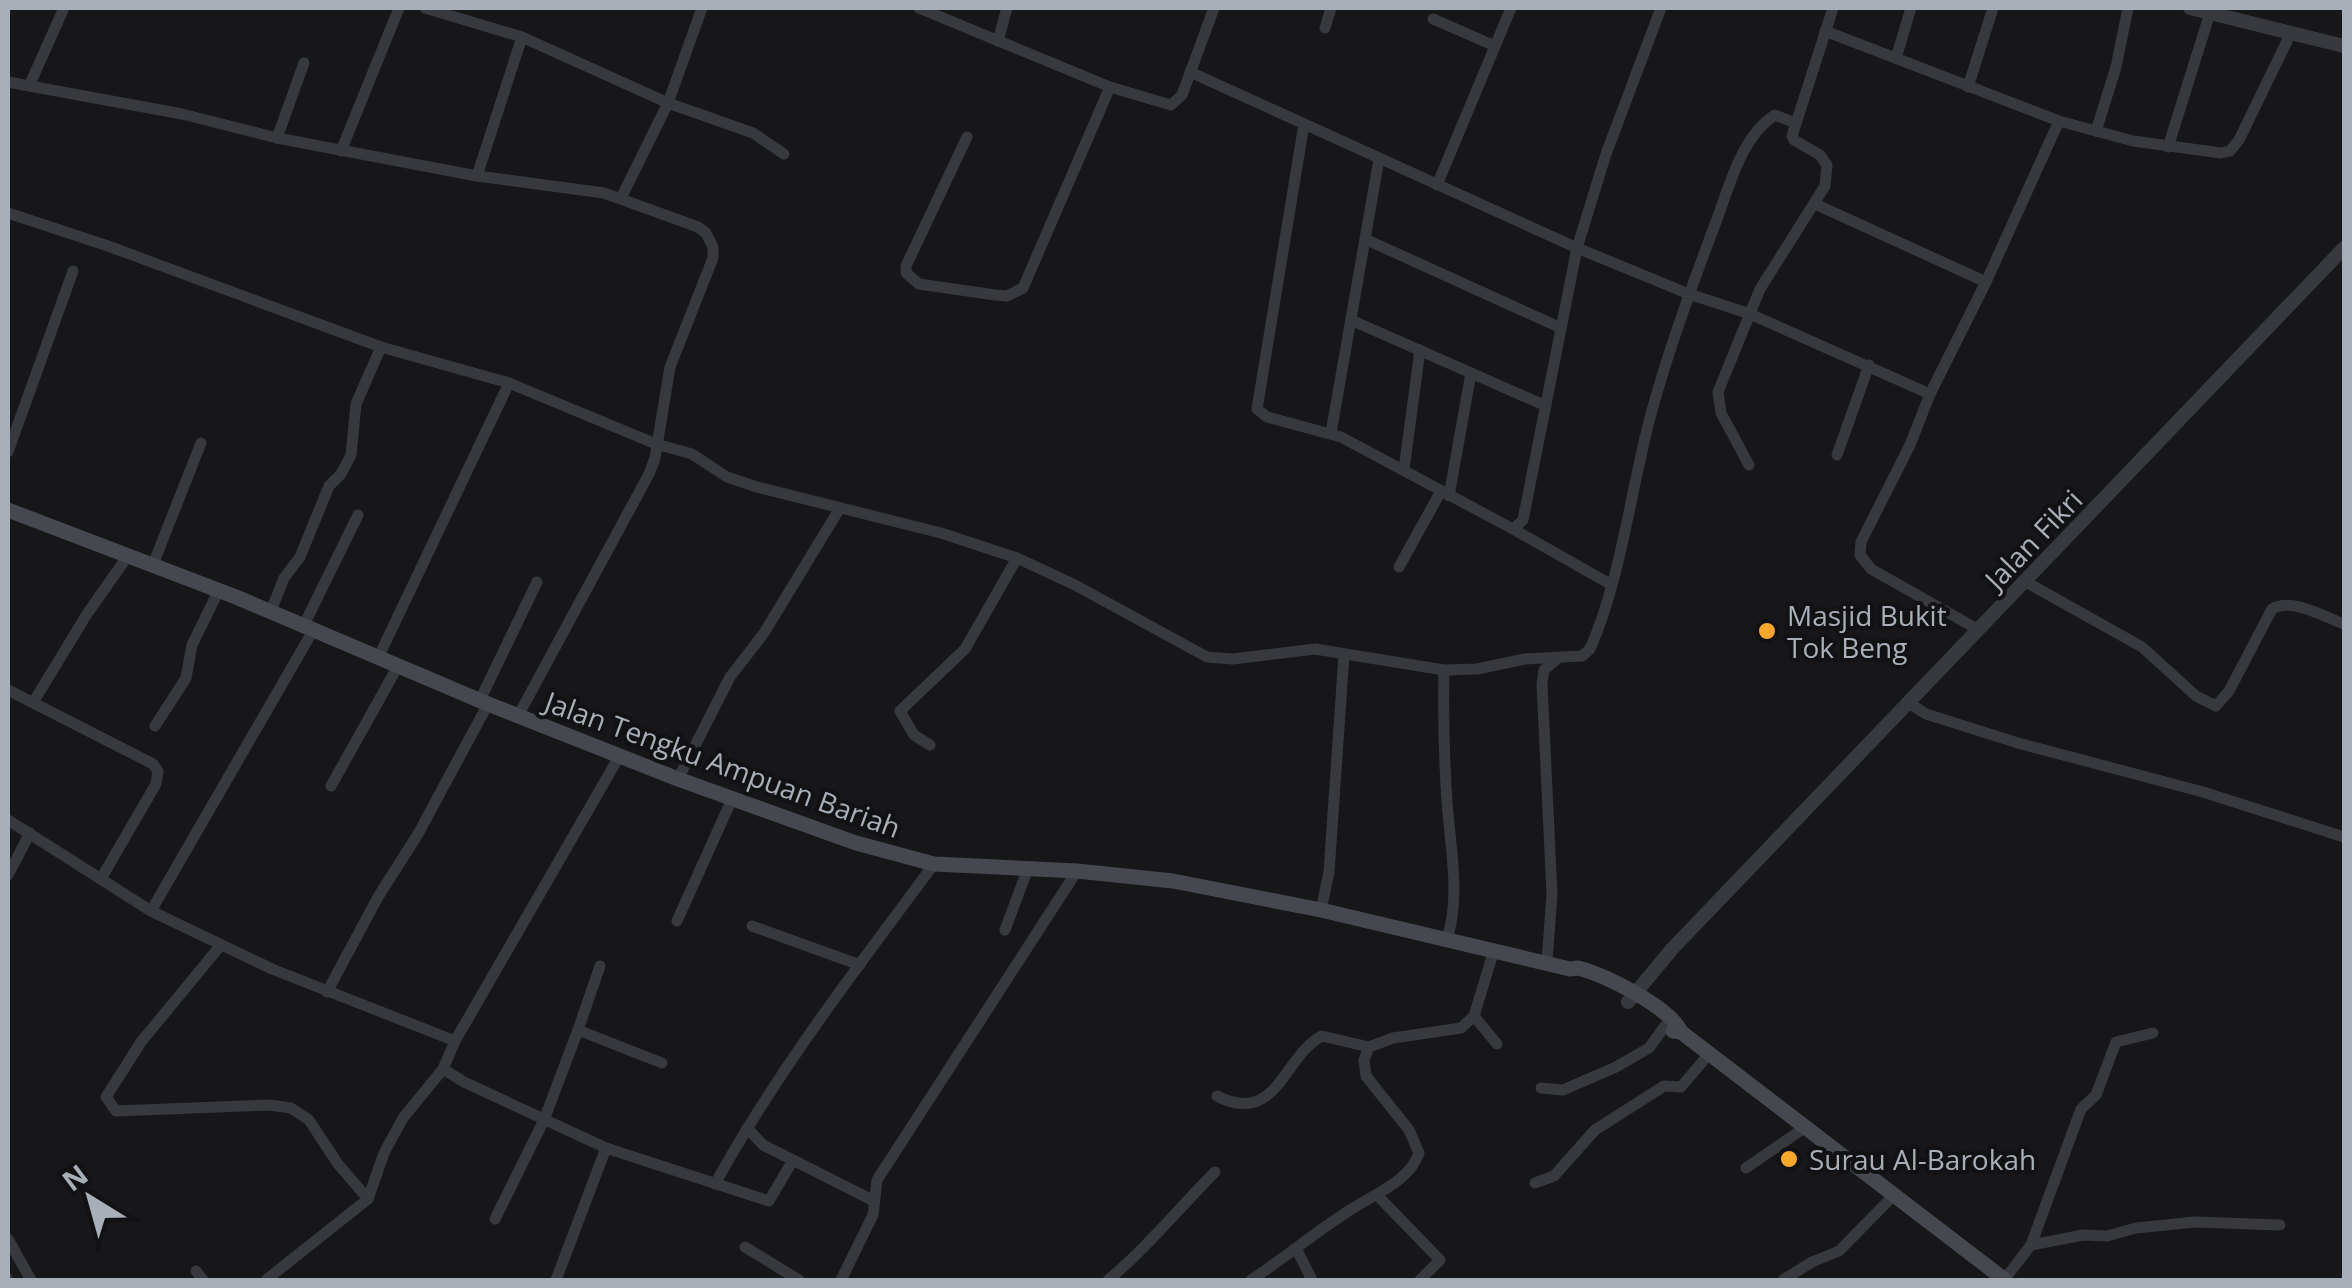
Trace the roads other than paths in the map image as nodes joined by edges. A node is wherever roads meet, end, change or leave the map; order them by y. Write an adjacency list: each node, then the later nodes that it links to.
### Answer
1 (63, 8): 29 (street)
2 (399, 8): 40 (street)
3 (424, 8): 21 (street)
4 (702, 8): 32 (street)
5 (919, 8): 22 (street)
6 (1007, 8): 22 (street)
7 (1214, 8): 27 (street)
8 (1331, 8): 18 (street)
9 (1511, 8): 23 (street)
10 (1661, 8): 49 (street)
11 (1834, 8): 19 (street)
12 (1911, 8): 25 (street)
13 (1993, 8): 31 (street)
14 (2128, 8): 36 (street)
15 (2192, 8): 16 (street)
16 (2210, 12): 20 (street); 39 (street)
17 (1433, 20): 23 (street)
18 (1325, 28)
19 (1825, 31): 25 (street); 34 (street)
20 (2291, 33): 24 (street); 39 (street)
21 (522, 37): 32 (street); 43 (street)
22 (998, 40): 30 (street)
23 (1495, 46): 44 (street)
24 (2344, 46)
25 (1896, 58): 31 (street)
26 (304, 63): 38 (street)
27 (1190, 72): 30 (street); 35 (street)
28 (8, 82): 29 (street)
29 (29, 86): 38 (street)
30 (1110, 87): 37 (street)
31 (1968, 87): 33 (street)
32 (668, 103): 41 (street); 45 (street)
33 (2060, 120): 36 (street); 52 (street)
34 (1795, 123): 46 (street); 53 (street)
35 (1304, 124): 42 (street); 64 (street)
36 (2096, 131): 39 (street)
37 (967, 137)
38 (277, 138): 40 (street)
39 (2168, 147)
40 (341, 151): 43 (street)
41 (784, 154)
42 (1380, 159): 44 (street); 48 (street)
43 (476, 176): 45 (street)
44 (1436, 185): 49 (street)
45 (621, 198): 66 (street)
46 (1815, 204): 52 (street); 54 (street)
47 (8, 213): 57 (street)
48 (1366, 239): 55 (street); 56 (street)
49 (1577, 248): 53 (street); 56 (street)
50 (2344, 248): 81 (street, Jalan Fikri)
51 (73, 271): 67 (street)
52 (1986, 282): 62 (street)
53 (1689, 294): 54 (street); 82 (street)
54 (1750, 314): 59 (street); 69 (street)
55 (1351, 320): 58 (street); 64 (street)
56 (1561, 328): 63 (street)
57 (381, 347): 61 (street); 84 (street)
58 (1420, 350): 60 (street); 70 (street)
59 (1869, 365): 62 (street); 68 (street)
60 (1470, 373): 63 (street); 71 (street)
61 (509, 383): 66 (street); 89 (street)
62 (1930, 394): 87 (street)
63 (1546, 406): 75 (street)
64 (1331, 433): 70 (street)
65 (201, 443): 78 (street)
66 (656, 444): 72 (street); 99 (street)
67 (8, 452)
68 (1838, 455)
69 (1749, 465)
70 (1404, 470): 71 (street)
71 (1445, 493): 75 (street); 79 (street)
72 (840, 508): 77 (street); 103 (street)
73 (8, 510): 76 (main road, Jalan Tengku Ampuan Bariah)
74 (358, 516): 86 (street)
75 (1514, 529): 82 (street)
76 (127, 557): 78 (main road, Jalan Tengku Ampuan Bariah); 96 (street)
77 (1017, 558): 88 (street); 101 (street)
78 (152, 567): 83 (main road, Jalan Tengku Ampuan Bariah)
79 (1399, 567)
80 (538, 582): 97 (street)
81 (2026, 582): 85 (street); 87 (street, Jalan Fikri)
82 (1610, 584): 90 (street)
83 (218, 592): 84 (main road, Jalan Tengku Ampuan Bariah); 100 (street)
84 (271, 611): 86 (main road, Jalan Tengku Ampuan Bariah)
85 (2344, 624)
86 (309, 627): 89 (main road, Jalan Tengku Ampuan Bariah); 114 (street)
87 (1980, 630): 98 (street, Jalan Fikri)
88 (1344, 655): 93 (street); 115 (street)
89 (379, 656): 92 (main road, Jalan Tengku Ampuan Bariah)
90 (1562, 656): 91 (street); 94 (street)
91 (1525, 659): 93 (street); 94 (street)
92 (398, 666): 97 (main road, Jalan Tengku Ampuan Bariah); 104 (street)
93 (1444, 670): 119 (street)
94 (1542, 684): 123 (street)
95 (8, 690): 96 (street)
96 (34, 701): 113 (street)
97 (484, 702): 99 (main road, Jalan Tengku Ampuan Bariah); 127 (street)
98 (1908, 702): 108 (street); 121 (street, Jalan Fikri)
99 (518, 716): 102 (main road, Jalan Tengku Ampuan Bariah)
100 (154, 726)
101 (930, 745)
102 (620, 755): 103 (main road, Jalan Tengku Ampuan Bariah); 133 (street)
103 (678, 779): 105 (main road, Jalan Tengku Ampuan Bariah)
104 (331, 786)
105 (732, 798): 109 (main road, Jalan Tengku Ampuan Bariah); 116 (street)
106 (8, 820): 107 (street)
107 (30, 834): 112 (street); 113 (street)
108 (2344, 837)
109 (934, 864): 110 (main road, Jalan Tengku Ampuan Bariah); 124 (street)
110 (1027, 871): 111 (main road, Jalan Tengku Ampuan Bariah); 118 (street)
111 (1076, 871): 115 (main road, Jalan Tengku Ampuan Bariah); 153 (street)
112 (8, 874)
113 (102, 878): 114 (street)
114 (151, 910): 120 (street)
115 (1321, 910): 119 (main road, Jalan Tengku Ampuan Bariah)
116 (678, 921)
117 (752, 926): 124 (street)
118 (1006, 930)
119 (1447, 939): 122 (main road, Jalan Tengku Ampuan Bariah)
120 (221, 945): 127 (street); 152 (street)
121 (1672, 949): 126 (street, Jalan Fikri); 128 (street, Jalan Fikri)
122 (1494, 950): 123 (main road, Jalan Tengku Ampuan Bariah); 129 (street)
123 (1547, 962): 128 (main road, Jalan Tengku Ampuan Bariah)
124 (860, 964): 143 (street)
125 (600, 966): 131 (street)
126 (1660, 966): 128 (street, Jalan Fikri); 130 (street)
127 (328, 992): 133 (street)
128 (1628, 996): 130 (main road, Jalan Tengku Ampuan Bariah)
129 (1474, 1016): 134 (street); 135 (street)
130 (1674, 1027): 136 (main road, Jalan Tengku Ampuan Bariah); 139 (street)
131 (578, 1030): 137 (street); 141 (street)
132 (2153, 1033): 157 (street)
133 (455, 1041): 138 (street)
134 (1498, 1044)
135 (1369, 1047): 140 (street); 151 (street)
136 (1709, 1054): 142 (main road, Jalan Tengku Ampuan Bariah); 148 (street)
137 (662, 1063)
138 (443, 1070): 141 (street); 152 (street)
139 (1541, 1088)
140 (1216, 1096)
141 (544, 1120): 144 (street); 154 (street)
142 (1806, 1126): 146 (street); 150 (main road, Jalan Tengku Ampuan Bariah)
143 (747, 1128): 145 (street); 149 (street)
144 (606, 1148): 149 (street); 164 (street)
145 (793, 1160): 149 (street); 153 (street)
146 (1746, 1168)
147 (1215, 1172): 166 (street)
148 (1535, 1183)
149 (715, 1184)
150 (1896, 1194): 161 (main road, Jalan Tengku Ampuan Bariah); 170 (street)
151 (1378, 1196): 159 (street); 169 (street)
152 (368, 1199): 163 (street)
153 (874, 1200): 160 (street)
154 (495, 1219)
155 (2280, 1226): 157 (street)
156 (8, 1240): 162 (street)
157 (2031, 1246): 161 (street)
158 (745, 1247): 165 (street)
159 (1296, 1250): 167 (street); 168 (street)
160 (844, 1279)
161 (2001, 1279)
162 (31, 1280)
163 (266, 1280)
164 (556, 1280)
165 (799, 1280)
166 (1108, 1280)
167 (1251, 1280)
168 (1312, 1280)
169 (1420, 1280)
170 (1783, 1280)

